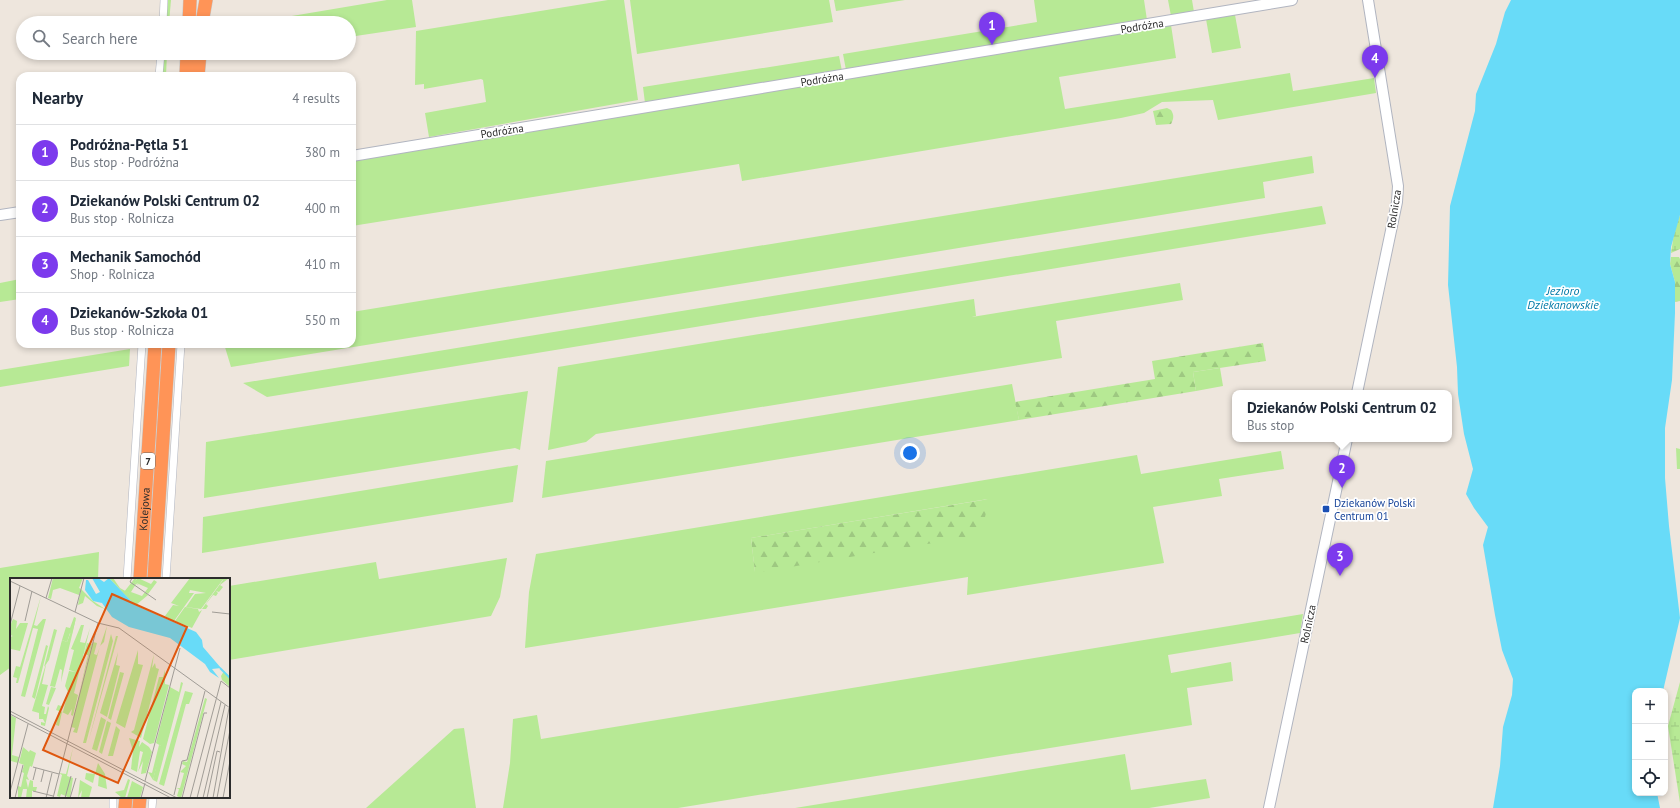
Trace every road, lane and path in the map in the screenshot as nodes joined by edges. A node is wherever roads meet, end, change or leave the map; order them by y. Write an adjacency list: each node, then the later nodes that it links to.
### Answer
1 (164, 0): 6 (street)
2 (190, 0): 7 (highway)
3 (206, 0): 8 (highway)
4 (1292, 0): 15 (street, Podróżna)
5 (1368, 0): 22 (street, Rolnicza)
6 (163, 16)
7 (189, 16)
8 (203, 16)
9 (161, 60): 12 (street)
10 (187, 60): 13 (highway)
11 (199, 60): 14 (highway)
12 (160, 72)
13 (186, 72)
14 (198, 72)
15 (356, 155)
16 (16, 213): 17 (street)
17 (0, 215)
18 (142, 348): 24 (street)
19 (155, 348): 25 (highway, Kolejowa / 7)
20 (169, 348): 26 (highway, Kolejowa / 7)
21 (181, 348): 27 (street)
22 (1357, 390)
23 (1346, 442): 30 (street, Rolnicza)
24 (127, 578)
25 (140, 578)
26 (154, 578)
27 (166, 578)
28 (140, 798): 29 (highway)
29 (139, 808)
30 (1269, 808)

